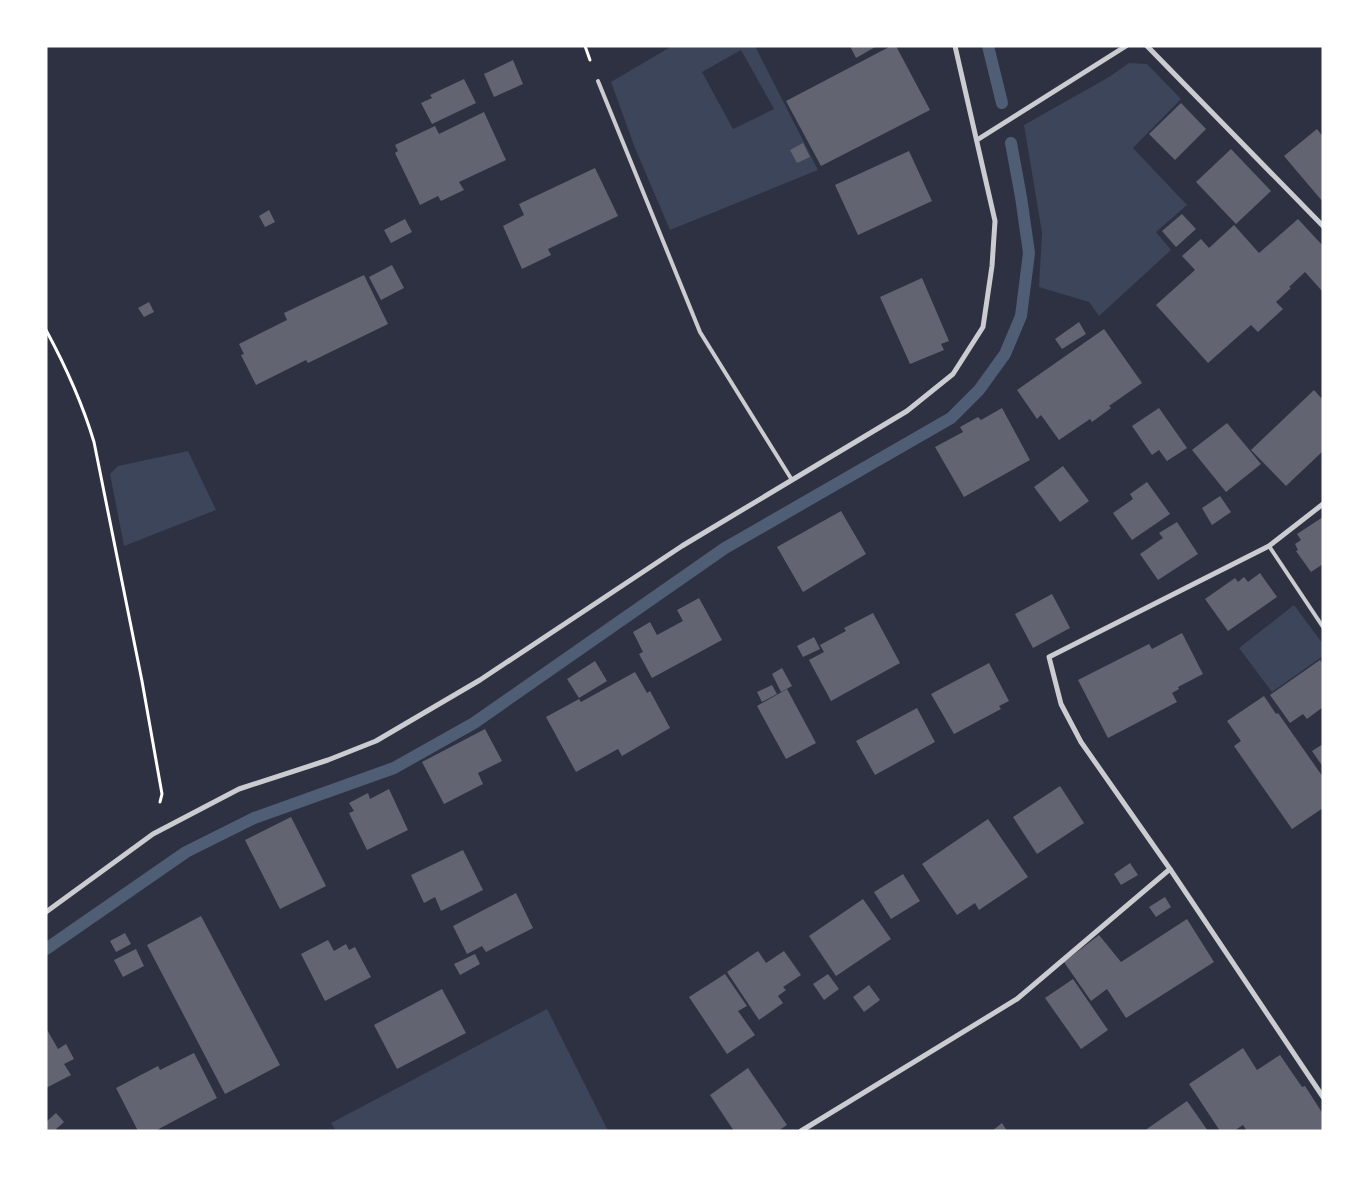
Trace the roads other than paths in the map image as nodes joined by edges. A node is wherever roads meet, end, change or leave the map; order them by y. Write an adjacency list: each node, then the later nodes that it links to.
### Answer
1 (955, 46): 5 (street)
2 (1126, 46): 5 (street)
3 (1147, 46): 6 (street)
4 (598, 81): 7 (lane)
5 (977, 140): 7 (street)
6 (1323, 226)
7 (792, 480): 12 (street)
8 (1323, 504): 9 (street)
9 (1269, 546): 10 (lane); 11 (street)
10 (1323, 627)
11 (1170, 869): 13 (street); 14 (street)
12 (46, 912)
13 (1323, 1097)
14 (801, 1131)

